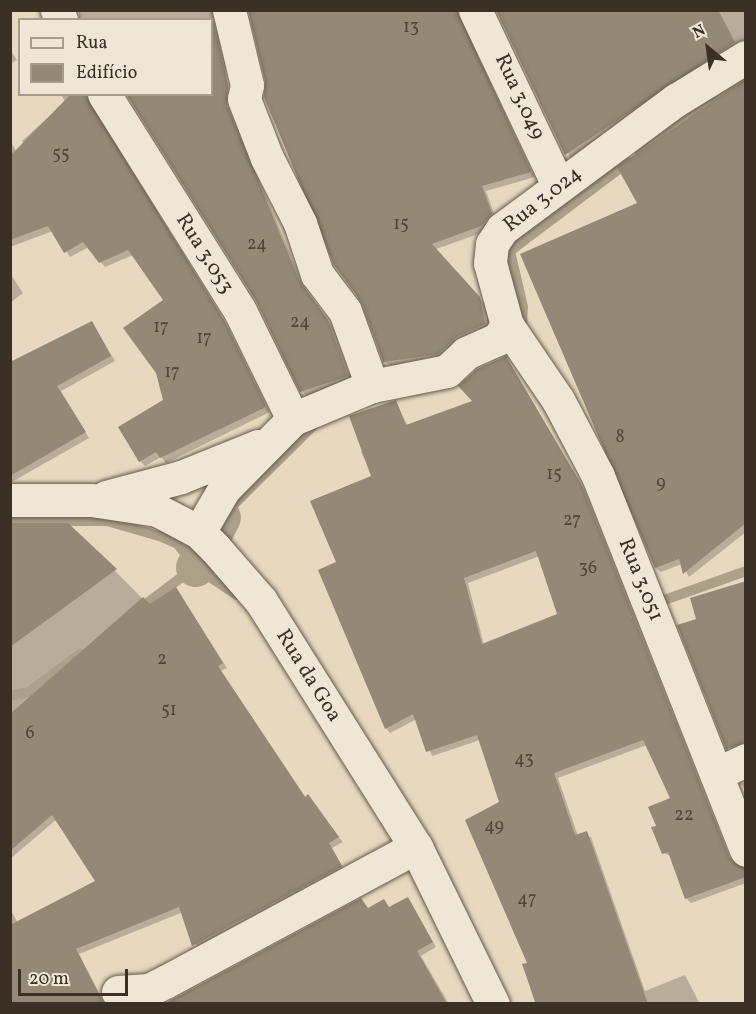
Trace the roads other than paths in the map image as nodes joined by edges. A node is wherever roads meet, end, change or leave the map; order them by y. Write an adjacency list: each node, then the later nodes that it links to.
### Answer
1 (229, 10): 7 (street)
2 (475, 10): 5 (street, Rua 3.049)
3 (746, 57): 5 (street, Rua 3.024)
4 (105, 96): 8 (street, Rua 3.053)
5 (558, 185): 6 (street, Rua 3.024)
6 (507, 325): 7 (street); 14 (street, Rua 3.051)
7 (372, 386): 8 (street)
8 (293, 419): 9 (street)
9 (266, 443): 11 (street); 12 (street)
10 (10, 500): 11 (street, Rua da Goa)
11 (91, 500): 12 (street, Rua da Goa)
12 (199, 532): 15 (street, Rua da Goa)
13 (746, 760): 14 (street)
14 (716, 774): 16 (street, Rua 3.051)
15 (416, 847): 17 (street); 18 (street, Rua da Goa)
16 (746, 850)
17 (118, 992)
18 (494, 1004)

